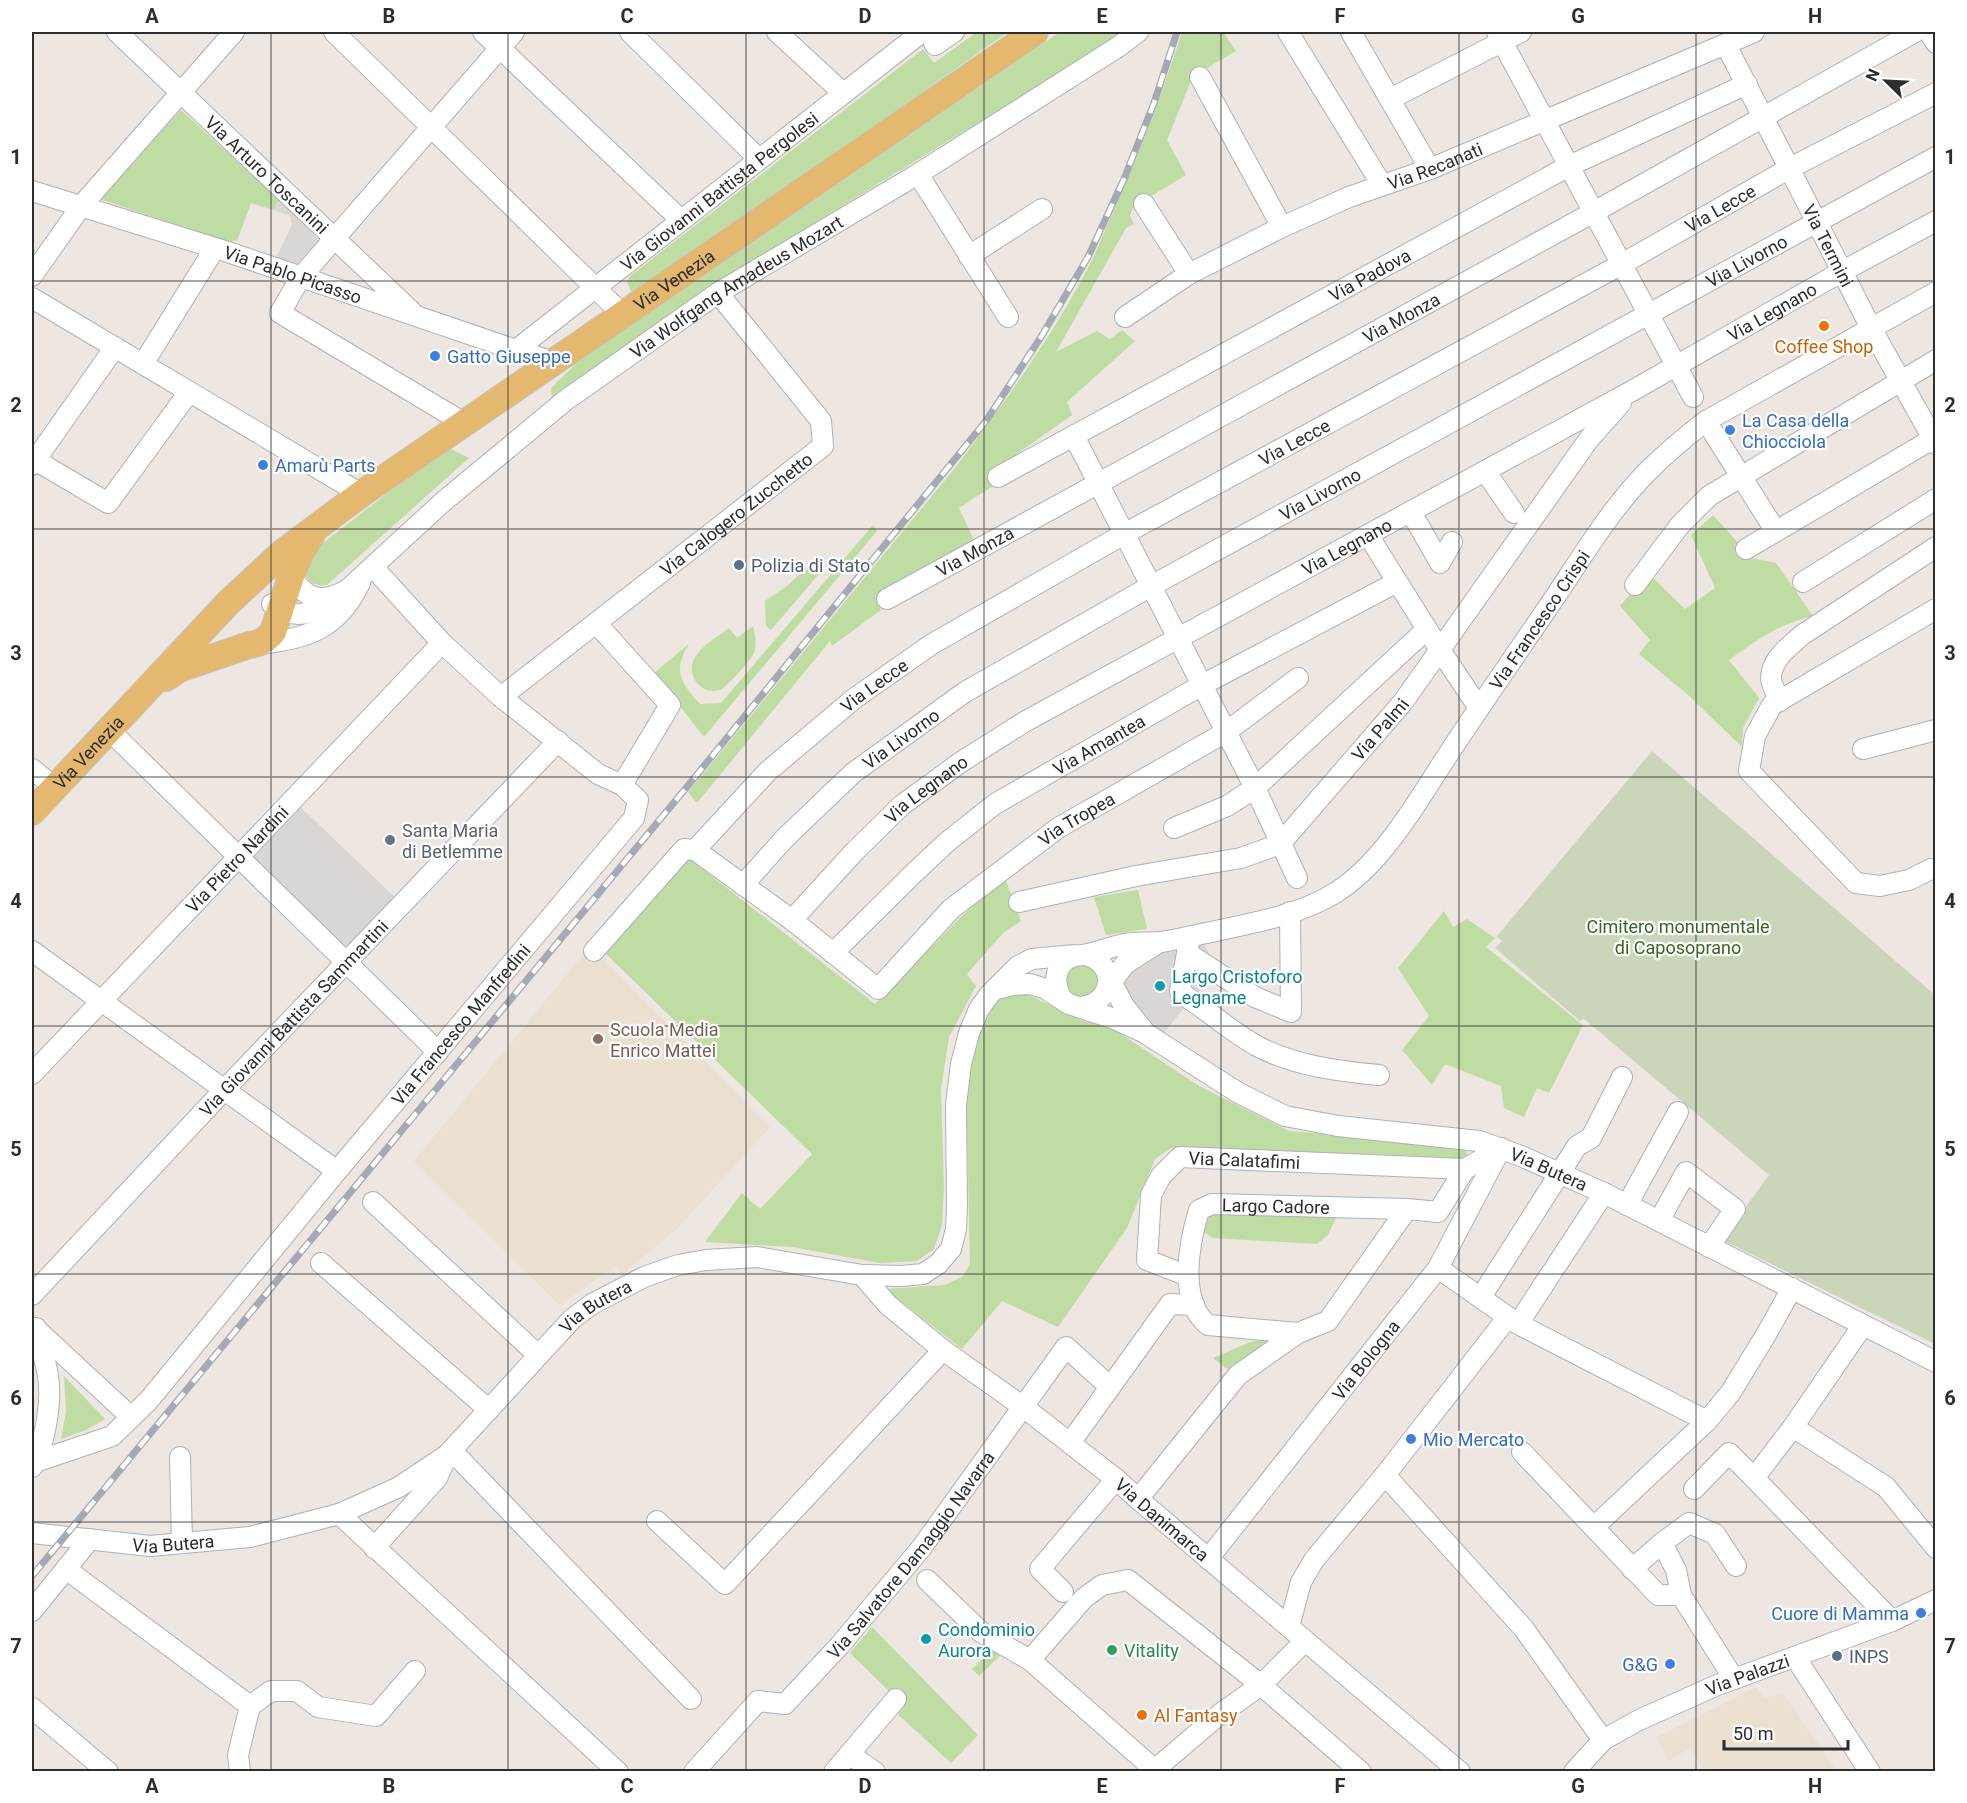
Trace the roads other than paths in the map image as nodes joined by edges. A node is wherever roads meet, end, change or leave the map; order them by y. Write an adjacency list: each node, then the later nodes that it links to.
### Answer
1 (117, 32): 25 (street, Via Arturo Toscanini)
2 (234, 32): 25 (street)
3 (334, 32): 31 (street)
4 (483, 32): 22 (street)
5 (514, 32): 22 (street)
6 (630, 32): 33 (street)
7 (777, 32): 26 (street)
8 (922, 32): 26 (street, Via Giovanni Battista Pergolesi)
9 (930, 32): 10 (street)
10 (954, 32)
11 (1035, 32): 61 (main road, Via Venezia)
12 (1138, 32): 37 (street, Via Wolfgang Amadeus Mozart)
13 (1288, 32): 38 (street)
14 (1351, 32): 28 (street)
15 (1521, 32): 19 (street)
16 (1754, 32): 21 (street, Via Recanati)
17 (1915, 32): 29 (street, Via Monza)
18 (1929, 32): 20 (street)
19 (1499, 36): 28 (street); 30 (street)
20 (1935, 43)
21 (1726, 45): 24 (street, Via Termini); 30 (street, Via Recanati)
22 (500, 48): 31 (street); 44 (street)
23 (1200, 77): 47 (street)
24 (1747, 84): 29 (street, Via Termini); 34 (street, Via Padova)
25 (181, 92): 41 (street); 48 (street, Via Arturo Toscanini)
26 (843, 93): 33 (street, Via Giovanni Battista Pergolesi)
27 (1935, 93): 35 (street, Via Lecce)
28 (1390, 99): 36 (street)
29 (1764, 116): 35 (street, Via Termini); 43 (street, Via Monza)
30 (1544, 120): 34 (street); 36 (street, Via Recanati)
31 (431, 127): 48 (street); 56 (street)
32 (1935, 157): 46 (street, Via Livorno)
33 (759, 159): 44 (street, Via Giovanni Battista Pergolesi)
34 (1569, 166): 43 (street); 78 (street, Via Padova)
35 (1790, 168): 46 (street, Via Termini); 51 (street, Via Lecce)
36 (1430, 170): 38 (street, Via Recanati)
37 (918, 174): 50 (street); 58 (street, Via Wolfgang Amadeus Mozart)
38 (1382, 185): 47 (street, Via Recanati)
39 (32, 191): 41 (street, Via Pablo Picasso)
40 (1144, 204): 53 (street)
41 (82, 205): 49 (street, Via Pablo Picasso); 54 (street)
42 (1042, 208): 50 (street)
43 (1594, 212): 51 (street); 84 (street, Via Monza)
44 (681, 220): 56 (street, Via Giovanni Battista Pergolesi)
45 (1935, 221): 52 (street, Via Legnano)
46 (1818, 222): 52 (street, Via Termini); 60 (street, Via Livorno)
47 (1282, 227): 53 (street, Via Recanati)
48 (334, 238): 55 (street); 62 (street, Via Arturo Toscanini)
49 (215, 248): 55 (street, Via Pablo Picasso); 70 (street)
50 (969, 256): 63 (street)
51 (1622, 264): 60 (street); 91 (street, Via Lecce)
52 (1843, 271): 65 (street, Via Termini); 71 (street, Via Legnano)
53 (1189, 274): 64 (street, Via Recanati)
54 (32, 276)
55 (301, 277): 62 (street, Via Pablo Picasso); 77 (street)
56 (595, 288): 61 (street); 67 (street, Via Giovanni Battista Pergolesi)
57 (1935, 292): 65 (street, Via Francesco Crispi)
58 (718, 293): 96 (street, Via Wolfgang Amadeus Mozart); 107 (street, Via Calogero Zucchetto)
59 (32, 298): 66 (street)
60 (1648, 313): 71 (street); 100 (street, Via Livorno)
61 (623, 315): 69 (main road, Via Venezia)
62 (417, 316): 67 (street, Via Pablo Picasso)
63 (1008, 316)
64 (1125, 317)
65 (1871, 328): 72 (street, Via Termini); 76 (street, Via Francesco Crispi)
66 (115, 347): 70 (street); 80 (street)
67 (516, 350): 69 (street, Via Pablo Picasso)
68 (1935, 360): 72 (street)
69 (554, 362): 77 (main road, Via Venezia)
70 (143, 364): 73 (street)
71 (1677, 366): 74 (street, Via Legnano); 75 (street)
72 (1900, 381): 79 (street, Via Termini); 83 (street)
73 (189, 392): 80 (street); 85 (street)
74 (1630, 392): 81 (street, Via Legnano); 112 (street, Via Palmi)
75 (1693, 398)
76 (1706, 421): 83 (street); 118 (street, Via Francesco Crispi)
77 (464, 423): 85 (main road, Via Venezia)
78 (1074, 436): 82 (street, Via Padova); 84 (street)
79 (1934, 440): 90 (street)
80 (33, 463)
81 (1485, 471): 87 (street, Via Legnano); 88 (street)
82 (999, 477)
83 (1740, 477): 90 (street); 101 (street)
84 (1098, 483): 91 (street); 104 (street, Via Monza)
85 (361, 494): 89 (main road, Via Venezia)
86 (1935, 499): 99 (street)
87 (1411, 512): 92 (street, Via Legnano); 93 (street)
88 (1514, 513)
89 (316, 528): 97 (main road); 103 (main road, Via Venezia)
90 (1775, 530): 95 (street)
91 (1124, 534): 100 (street); 131 (street, Via Lecce)
92 (1368, 535): 98 (street); 109 (street, Via Legnano)
93 (1452, 542)
94 (1935, 547): 117 (street)
95 (1746, 549)
96 (368, 572): 102 (street); 110 (street); 111 (street)
97 (291, 576): 102 (street); 106 (main road)
98 (1397, 582): 108 (street); 114 (street, Via Amantea)
99 (1803, 582)
100 (1150, 585): 109 (street); 135 (street, Via Livorno)
101 (1635, 585)
102 (334, 598): 106 (street)
103 (233, 599): 106 (main road); 111 (main road); 115 (main road, Via Venezia)
104 (887, 599)
105 (1935, 609): 117 (street)
106 (276, 612): 111 (main road)
107 (596, 623): 116 (street, Via Calogero Zucchetto); 125 (street)
108 (1427, 629): 112 (street); 127 (street)
109 (1178, 639): 114 (street); 138 (street, Via Legnano)
110 (442, 643): 116 (street); 132 (street, Via Pietro Nardini)
111 (254, 645): 115 (main road)
112 (1440, 650): 118 (street); 130 (street, Via Palmi)
113 (1298, 678): 120 (street, Via Tropea)
114 (1202, 685): 120 (street); 143 (street, Via Amantea)
115 (146, 692): 119 (main road, Via Venezia)
116 (501, 697): 122 (street)
117 (1776, 703): 133 (street)
118 (1479, 708): 137 (street, Via Francesco Crispi)
119 (109, 730): 126 (main road, Via Venezia); 132 (street)
120 (1226, 732): 127 (street); 143 (street, Via Tropea)
121 (1933, 736): 123 (street)
122 (558, 741): 125 (street); 145 (street, Via Giovanni Battista Sammartini)
123 (1863, 748)
124 (32, 769): 126 (street)
125 (622, 785): 152 (street, Via Francesco Manfredini)
126 (54, 787): 128 (main road, Via Venezia)
127 (1255, 788): 129 (street); 130 (street)
128 (32, 812)
129 (1174, 828)
130 (1280, 844): 134 (street); 136 (street, Via Palmi)
131 (695, 850): 135 (street); 142 (street, Via Lecce)
132 (237, 857): 145 (street); 149 (street, Via Pietro Nardini)
133 (1935, 870)
134 (1297, 878)
135 (743, 885): 138 (street)
136 (1019, 902)
137 (1290, 912): 140 (street, Via Francesco Crispi); 140 (street)
138 (792, 920): 143 (street)
139 (1161, 942): 140 (street, Via Francesco Crispi); 144 (street, Via Butera); 146 (street)
140 (1188, 945): 154 (street)
141 (32, 951): 149 (street)
142 (594, 951)
143 (833, 953)
144 (1080, 955): 146 (street); 147 (street, Via Butera); 148 (street)
145 (347, 962): 152 (street); 156 (street, Via Giovanni Battista Sammartini)
146 (1109, 981): 150 (street); 151 (street)
147 (996, 989): 148 (street); 170 (street, Via Butera)
148 (1061, 998): 150 (street)
149 (101, 999): 153 (street, Via Pietro Nardini); 156 (street)
150 (1079, 1007): 151 (street)
151 (1145, 1033): 158 (street, Via Butera)
152 (438, 1052): 160 (street, Via Francesco Manfredini)
153 (32, 1074)
154 (1379, 1076)
155 (1622, 1077): 161 (street)
156 (225, 1089): 160 (street); 173 (street, Via Giovanni Battista Sammartini)
157 (1678, 1112): 164 (street)
158 (1501, 1148): 159 (street, Largo Cadore); 161 (street, Via Butera); 169 (street, Via Bologna)
159 (1465, 1169): 165 (street, Largo Cadore); 171 (street, Via Calatafimi)
160 (337, 1171): 186 (street, Via Francesco Manfredini)
161 (1561, 1173): 162 (street, Via Butera); 174 (street)
162 (1604, 1193): 164 (street, Via Butera); 176 (street)
163 (373, 1202): 181 (street)
164 (1627, 1205): 166 (street, Via Butera)
165 (1407, 1209): 171 (street, Largo Cadore); 179 (street)
166 (1659, 1221): 167 (street, Via Butera); 167 (street)
167 (1709, 1247): 172 (street, Via Butera)
168 (321, 1263): 185 (street)
169 (1438, 1268): 174 (street); 208 (street, Via Bologna)
170 (862, 1275): 180 (street, Via Danimarca); 181 (street, Via Butera)
171 (1188, 1276): 175 (street, Largo Cadore)
172 (1792, 1288): 177 (street, Via Butera); 187 (street)
173 (32, 1295)
174 (1481, 1297): 176 (street)
175 (1194, 1305): 179 (street, Largo Cadore); 183 (street)
176 (1513, 1320): 187 (street); 194 (street)
177 (1863, 1325): 182 (street, Via Butera); 188 (street)
178 (34, 1326): 186 (street); 193 (street)
179 (1298, 1333): 198 (street)
180 (943, 1350): 184 (street, Via Danimarca); 200 (street)
181 (538, 1355): 185 (street, Via Butera)
182 (1935, 1362)
183 (1110, 1387): 184 (street, Via Salvatore Damaggio Navarra); 189 (street)
184 (1022, 1406): 189 (street, Via Danimarca); 235 (street, Via Salvatore Damaggio Navarra)
185 (489, 1410): 191 (street, Via Butera)
186 (131, 1417): 193 (street, Via Francesco Manfredini)
187 (1707, 1421): 201 (street)
188 (1793, 1427): 195 (street); 207 (street)
189 (1070, 1443): 196 (street, Via Danimarca)
190 (1522, 1452): 201 (street)
191 (450, 1453): 199 (street, Via Butera); 206 (street); 225 (street)
192 (180, 1457): 204 (street)
193 (33, 1464)
194 (1386, 1475): 218 (street); 229 (street)
195 (1754, 1478): 197 (street); 217 (street)
196 (1116, 1479): 198 (street, Via Danimarca); 213 (street)
197 (1694, 1489)
198 (1137, 1499): 208 (street, Via Danimarca)
199 (339, 1514): 204 (street, Via Butera); 206 (street)
200 (657, 1521)
201 (1594, 1527): 211 (street)
202 (35, 1538): 203 (street, Via Butera)
203 (90, 1539): 204 (street, Via Butera); 210 (street)
204 (182, 1543)
205 (1662, 1544): 209 (street); 211 (street); 214 (street)
206 (374, 1548): 234 (street)
207 (1935, 1548)
208 (1209, 1559): 218 (street, Via Danimarca)
209 (1736, 1566)
210 (66, 1569): 216 (street); 227 (street)
211 (1632, 1569): 214 (street)
212 (927, 1580): 221 (street)
213 (1063, 1592)
214 (1681, 1595): 223 (street)
215 (1935, 1600): 217 (street, Via Palazzi)
216 (32, 1611)
217 (1893, 1621): 220 (street, Via Palazzi)
218 (1289, 1627): 219 (street, Via Danimarca)
219 (1305, 1641): 224 (street); 239 (street, Via Danimarca)
220 (1795, 1656): 223 (street, Via Palazzi); 241 (street)
221 (1030, 1660): 224 (street); 232 (street)
222 (414, 1671): 227 (street)
223 (1734, 1679): 229 (street, Via Palazzi)
224 (1261, 1685): 232 (street); 238 (street)
225 (691, 1699)
226 (896, 1699): 230 (street)
227 (250, 1706): 233 (street)
228 (32, 1708): 231 (street)
229 (1604, 1740): 240 (street, Via Palazzi)
230 (849, 1754): 236 (street); 237 (street)
231 (101, 1769)
232 (1153, 1770)
233 (240, 1772)
234 (618, 1772)
235 (694, 1772)
236 (834, 1772)
237 (875, 1772)
238 (1361, 1772)
239 (1460, 1772)
240 (1574, 1772)
241 (1870, 1772)

